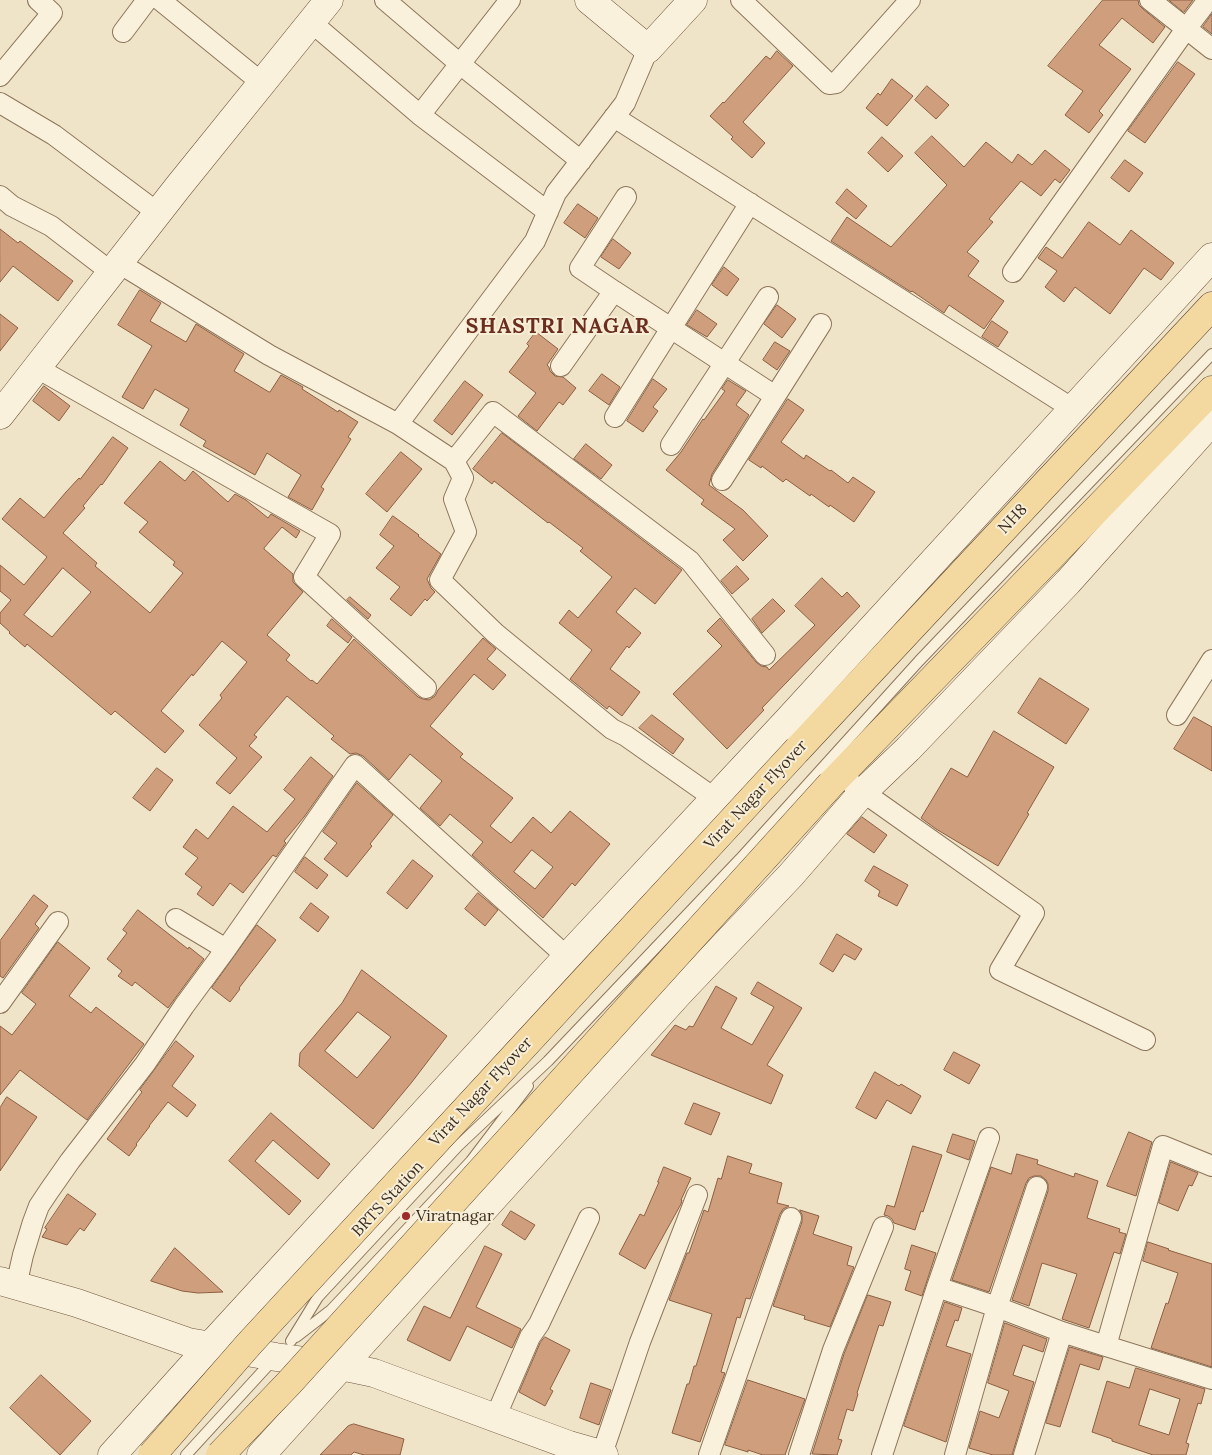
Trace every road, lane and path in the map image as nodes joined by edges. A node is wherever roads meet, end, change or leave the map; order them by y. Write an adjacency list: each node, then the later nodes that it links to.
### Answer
1 (38, 0): 19 (street)
2 (147, 0): 15 (street)
3 (160, 0): 20 (street)
4 (329, 0): 13 (street)
5 (386, 0): 18 (street)
6 (510, 0): 18 (street)
7 (589, 0): 16 (street)
8 (693, 0): 16 (street)
9 (741, 0): 10 (street)
10 (910, 0)
11 (1150, 0): 14 (street)
12 (1208, 0): 14 (street)
13 (311, 22): 20 (street); 22 (street)
14 (1186, 29): 17 (street); 32 (street)
15 (123, 32)
16 (648, 49): 23 (street)
17 (1212, 49)
18 (460, 64): 22 (street); 24 (street)
19 (0, 76)
20 (262, 83): 29 (street)
21 (0, 103): 29 (street)
22 (420, 115): 28 (street)
23 (614, 117): 24 (street); 27 (street)
24 (581, 161): 28 (street)
25 (0, 196): 31 (street)
26 (626, 197): 33 (street)
27 (750, 203): 37 (street); 44 (street)
28 (548, 212): 48 (street)
29 (158, 213): 31 (street)
30 (1212, 257): 44 (street)
31 (115, 268): 41 (street); 48 (street)
32 (1013, 272)
33 (614, 291): 37 (street); 40 (street)
34 (768, 298): 39 (street)
35 (1212, 306): 53 (main road, NH8)
36 (821, 324): 43 (street)
37 (671, 328): 39 (street); 46 (street)
38 (1212, 354): 71 (lane)
39 (726, 363): 43 (street); 49 (street)
40 (560, 366)
41 (37, 368): 45 (street); 58 (street)
42 (1212, 390): 54 (main road)
43 (775, 396): 51 (street)
44 (1073, 409): 52 (street)
45 (0, 415)
46 (615, 417)
47 (1212, 421): 56 (street)
48 (398, 424): 50 (street)
49 (671, 445)
50 (454, 461): 55 (street); 64 (street)
51 (722, 480)
52 (896, 601): 53 (street); 60 (street)
53 (916, 622): 61 (main road, NH8)
54 (969, 642): 56 (street); 62 (main road)
55 (765, 655)
56 (992, 660): 63 (street)
57 (1212, 660): 59 (street)
58 (426, 688)
59 (1177, 715)
60 (789, 719): 61 (street); 64 (street)
61 (806, 740): 90 (main road, Virat Nagar Flyover, bridge)
62 (836, 779): 63 (street); 92 (main road, bridge)
63 (863, 792): 70 (street); 86 (street)
64 (714, 798): 68 (street)
65 (176, 919): 67 (street)
66 (58, 922): 69 (street)
67 (226, 949): 68 (street); 79 (street)
68 (567, 957): 84 (street)
69 (0, 1003)
70 (1145, 1040)
71 (548, 1061): 85 (lane, BRTS Station); 85 (lane)
72 (989, 1138): 80 (street)
73 (1212, 1166): 83 (street)
74 (1037, 1187): 81 (street)
75 (697, 1195): 95 (street)
76 (589, 1218): 88 (street)
77 (791, 1218): 96 (street)
78 (883, 1227): 97 (street)
79 (5, 1287): 84 (street)
80 (937, 1287): 81 (street); 98 (street)
81 (997, 1306): 82 (street); 99 (street)
82 (1062, 1332): 83 (street); 100 (street)
83 (1106, 1346): 87 (street)
84 (206, 1351): 85 (street); 89 (street)
85 (277, 1356): 86 (street); 91 (lane)
86 (335, 1373): 88 (street); 93 (street); 94 (street)
87 (1212, 1378)
88 (495, 1418): 95 (street)
89 (112, 1455)
90 (152, 1455)
91 (186, 1455)
92 (220, 1455)
93 (261, 1455)
94 (554, 1455)
95 (603, 1455)
96 (709, 1455)
97 (799, 1455)
98 (882, 1455)
99 (955, 1455)
100 (1024, 1455)

